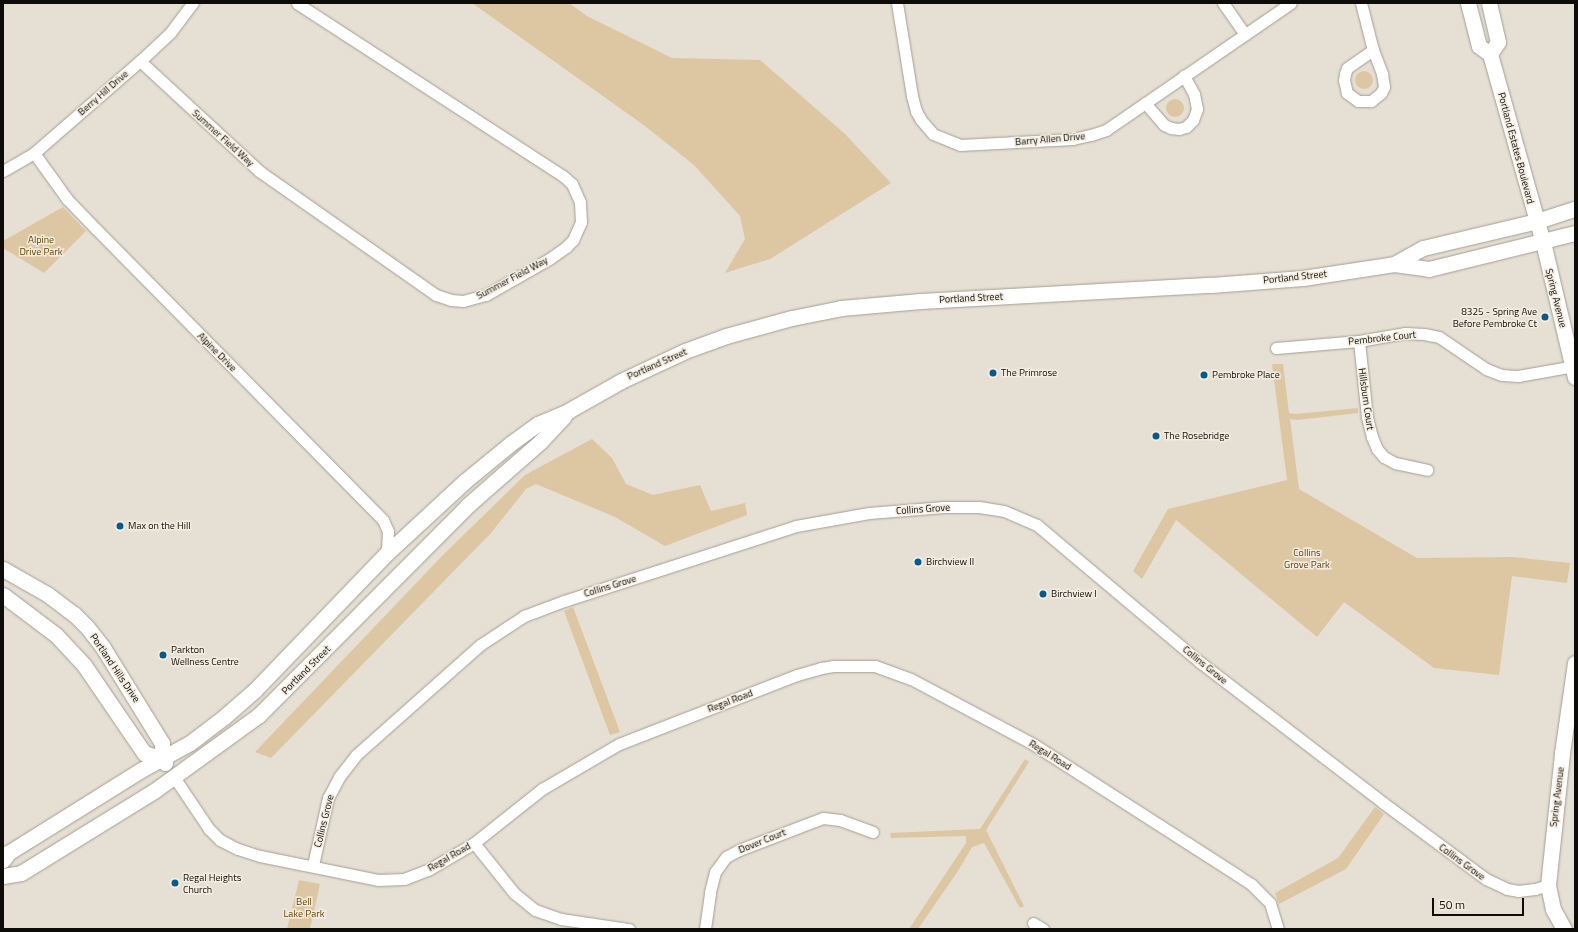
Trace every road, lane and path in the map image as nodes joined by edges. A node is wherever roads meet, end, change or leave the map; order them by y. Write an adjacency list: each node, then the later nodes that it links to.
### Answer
1 (193, 3): 12 (street, Berry Hill Drive)
2 (297, 3): 12 (street, Summer Field Way)
3 (897, 3): 14 (street, Barry Allen Drive)
4 (1223, 3): 9 (street)
5 (1291, 3): 9 (street, Barry Allen Drive)
6 (1362, 3): 10 (street)
7 (1468, 3): 11 (main road, Portland Estates Boulevard)
8 (1488, 3): 11 (main road)
9 (1245, 34): 13 (street, Barry Allen Drive)
10 (1372, 50): 10 (street)
11 (1490, 54): 18 (main road, Portland Estates Boulevard)
12 (140, 61): 15 (street, Berry Hill Drive)
13 (1184, 76): 14 (street, Barry Allen Drive); 14 (street)
14 (1145, 103)
15 (34, 153): 16 (street, Berry Hill Drive); 27 (street, Alpine Drive)
16 (3, 171)
17 (1575, 209): 18 (main road, Portland Street)
18 (1537, 221): 20 (main road, Portland Estates Boulevard); 21 (main road, Portland Street)
19 (1575, 233): 20 (main road, Portland Street)
20 (1543, 242): 21 (main road, Portland Street); 24 (main road, Spring Avenue)
21 (1394, 264): 25 (main road, Portland Street)
22 (1359, 341): 23 (street, Pembroke Court); 24 (street, Pembroke Court); 26 (street, Hillsburn Court)
23 (1276, 348)
24 (1574, 370)
25 (568, 411): 27 (main road, Portland Street); 32 (main road, Portland Street)
26 (1427, 470)
27 (387, 553): 31 (main road, Portland Street)
28 (3, 569): 31 (main road, Portland Hills Drive)
29 (3, 595): 31 (main road)
30 (1575, 663): 38 (main road, Spring Avenue)
31 (162, 759): 32 (main road, Portland Hills Drive); 35 (main road, Portland Street)
32 (174, 777): 36 (street, Regal Road); 37 (main road, Portland Street)
33 (873, 832): 41 (street, Dover Court)
34 (474, 843): 36 (street, Regal Road); 40 (street); 43 (street, Regal Road)
35 (3, 860)
36 (313, 865): 38 (street, Collins Grove)
37 (3, 876)
38 (1548, 885): 44 (main road, Spring Avenue)
39 (1033, 923): 42 (street)
40 (629, 929)
41 (705, 929)
42 (1043, 929)
43 (1278, 929)
44 (1564, 929)

